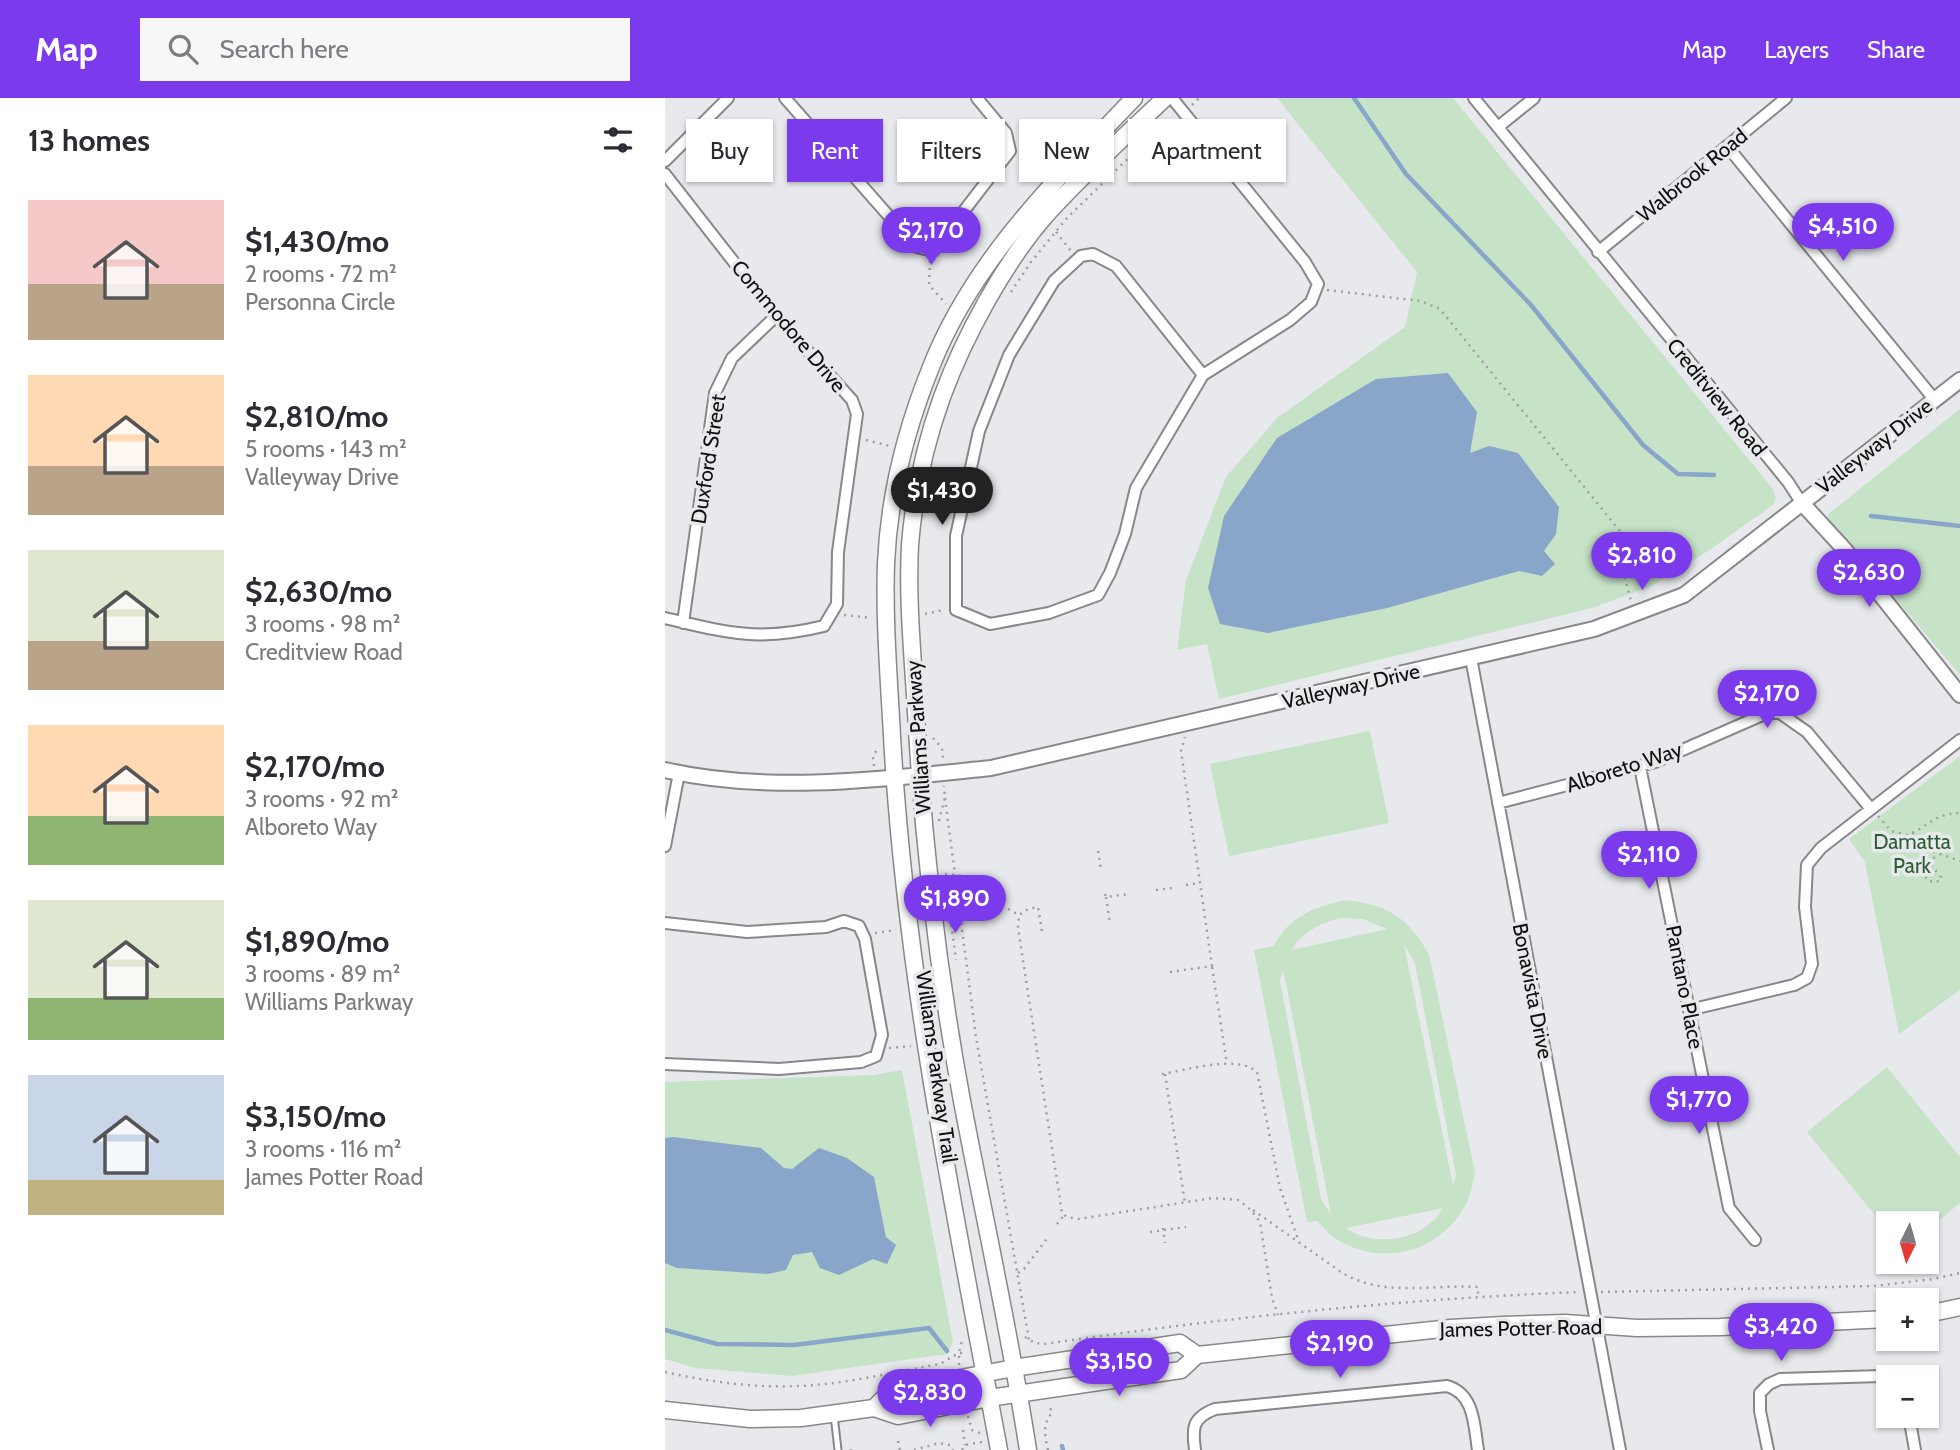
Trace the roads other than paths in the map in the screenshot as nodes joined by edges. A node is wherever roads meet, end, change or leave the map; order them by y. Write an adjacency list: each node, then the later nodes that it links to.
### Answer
1 (727, 98): 12 (street)
2 (785, 98): 3 (street)
3 (977, 98)
4 (1134, 98): 28 (main road, Williams Parkway)
5 (1165, 98): 27 (main road, Williams Parkway)
6 (1172, 98): 16 (street)
7 (1474, 98): 10 (street, Creditview Road)
8 (1534, 98): 10 (street)
9 (1786, 98): 11 (street, Walbrook Road)
10 (1498, 127): 14 (street, Creditview Road)
11 (1727, 146): 14 (street, Walbrook Road); 18 (street)
12 (665, 162)
13 (665, 174): 15 (street, Commodore Drive)
14 (1598, 252): 19 (street, Creditview Road)
15 (776, 316): 21 (street, Duxford Street); 21 (street, Commodore Drive)
16 (1203, 374): 16 (street)
17 (1960, 380): 18 (street, Valleyway Drive)
18 (1934, 399): 19 (street, Valleyway Drive)
19 (1801, 502): 22 (street, Valleyway Drive); 23 (street, Creditview Road)
20 (665, 618): 21 (street)
21 (683, 623)
22 (1471, 658): 27 (street, Valleyway Drive); 29 (street, Bonavista Drive)
23 (1960, 695)
24 (1960, 740): 30 (street)
25 (1640, 766): 29 (street, Alboreto Way); 30 (street, Alboreto Way); 33 (street, Pantano Place)
26 (672, 772): 28 (street, Valleyway Drive); 31 (street)
27 (920, 776): 28 (street, Valleyway Drive); 41 (main road, Williams Parkway)
28 (895, 777): 42 (main road, Williams Parkway)
29 (1498, 803): 39 (street, Bonavista Drive)
30 (1871, 809): 33 (street)
31 (665, 846)
32 (665, 923): 34 (street)
33 (1689, 1010): 35 (street, Pantano Place)
34 (665, 1064)
35 (1755, 1240)
36 (1960, 1307): 37 (main road)
37 (1939, 1311)
38 (1876, 1320): 39 (main road, James Potter Road)
39 (1596, 1325): 40 (main road, James Potter Road); 55 (street, Bonavista Drive)
40 (1198, 1355): 41 (main road, James Potter Road); 44 (main road, James Potter Road)
41 (1014, 1368): 42 (main road, James Potter Road); 44 (main road, Williams Parkway)
42 (985, 1374): 45 (main road, Williams Parkway); 46 (main road, James Potter Road)
43 (1876, 1377): 56 (street)
44 (1020, 1395): 45 (main road, James Potter Road); 52 (main road, Williams Parkway)
45 (989, 1398): 46 (main road, James Potter Road); 51 (main road, Williams Parkway)
46 (874, 1408): 48 (main road, James Potter Road)
47 (665, 1410): 48 (main road, James Potter Road)
48 (834, 1414): 50 (lane)
49 (1911, 1428): 57 (street)
50 (838, 1450)
51 (999, 1450)
52 (1028, 1450)
53 (1195, 1450): 54 (street)
54 (1478, 1450)
55 (1620, 1450)
56 (1768, 1450)
57 (1915, 1450)

